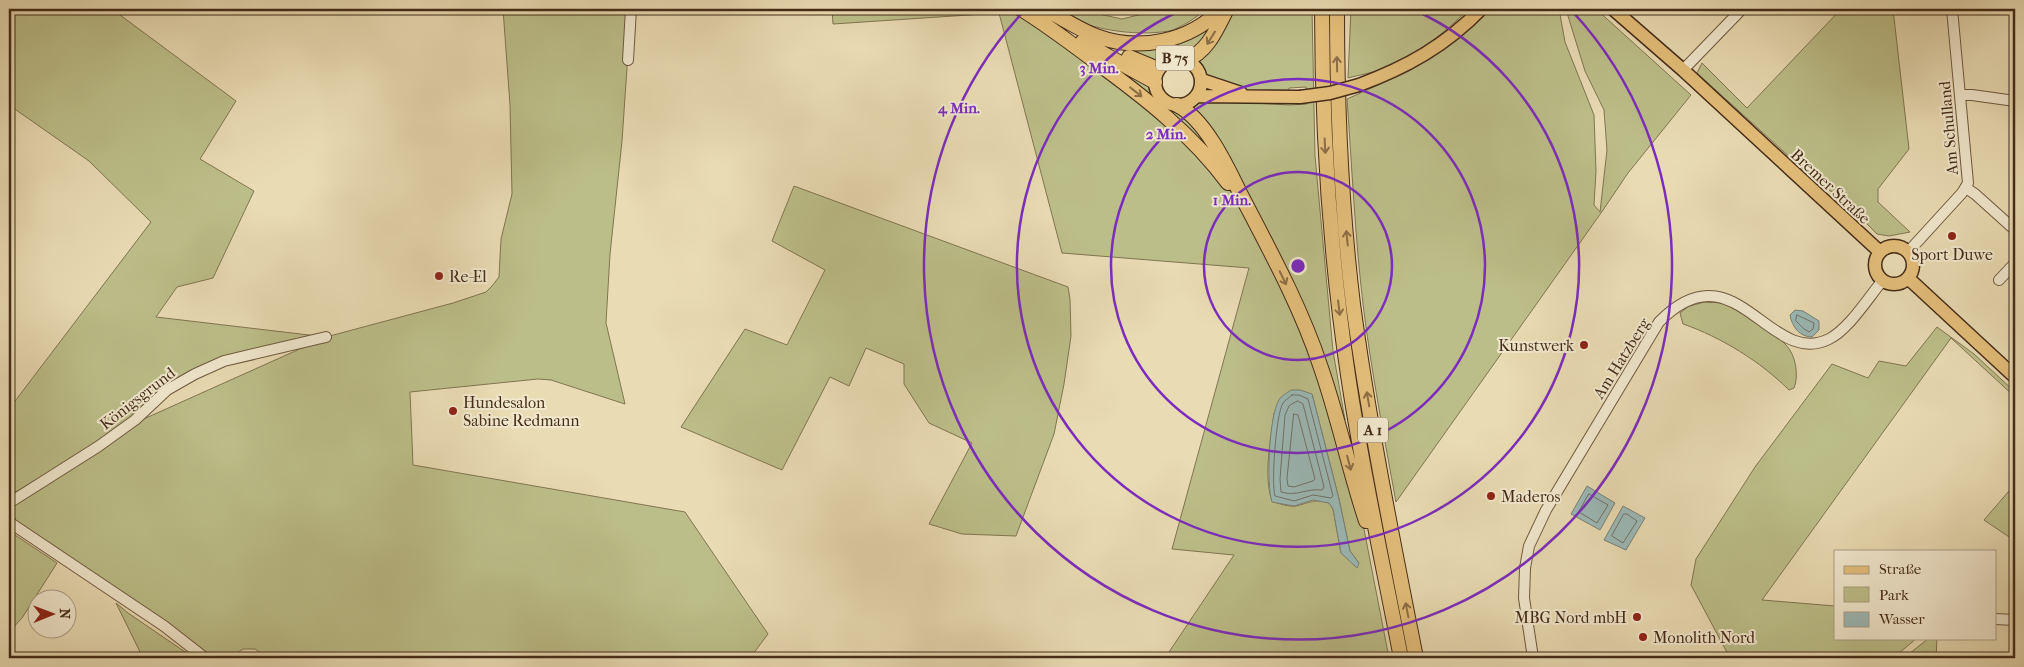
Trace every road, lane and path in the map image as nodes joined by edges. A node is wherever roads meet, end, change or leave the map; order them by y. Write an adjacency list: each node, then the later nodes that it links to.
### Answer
1 (631, 9): 12 (street)
2 (1043, 9): 3 (highway); 15 (highway, B 75)
3 (1221, 9)
4 (1228, 9): 13 (highway, one-way to 13)
5 (1322, 9): 35 (highway, A 1, one-way to 35)
6 (1337, 9): 40 (highway, A 1, one-way to 6)
7 (1481, 9): 19 (main road, B 75, bridge)
8 (1613, 9): 14 (main road, Bremer Straße)
9 (1742, 9): 14 (street)
10 (1952, 9): 17 (street, Am Schulland)
11 (1024, 10): 15 (highway, B 75); 24 (highway, one-way to 24)
12 (628, 60)
13 (1186, 60): 15 (main road, B 75); 16 (main road, B 75)
14 (1683, 70): 25 (main road, Bremer Straße)
15 (1157, 76): 21 (main road, B 75)
16 (1202, 80): 18 (main road, B 75); 19 (main road, B 75)
17 (1960, 95): 20 (street); 22 (street, Am Schulland)
18 (1197, 96): 19 (main road, B 75); 21 (main road, B 75)
19 (1252, 97)
20 (2015, 101)
21 (1177, 105): 24 (highway)
22 (1966, 188): 23 (street); 26 (street, Am Schulland)
23 (2015, 230)
24 (1262, 234): 35 (highway, one-way to 35)
25 (1880, 252): 26 (main road); 29 (main road)
26 (1908, 252): 28 (main road)
27 (2015, 263): 30 (street)
28 (1908, 278): 29 (main road); 32 (main road)
29 (1883, 280): 41 (street, Am Hatzberg)
30 (1999, 280)
31 (326, 337): 33 (street, Königsgrund)
32 (2015, 377)
33 (9, 503)
34 (9, 522): 38 (street)
35 (1386, 579): 39 (highway, A 1)
36 (1996, 619): 37 (street)
37 (2015, 620)
38 (205, 658)
39 (1401, 658)
40 (1416, 658)
41 (1533, 658)

